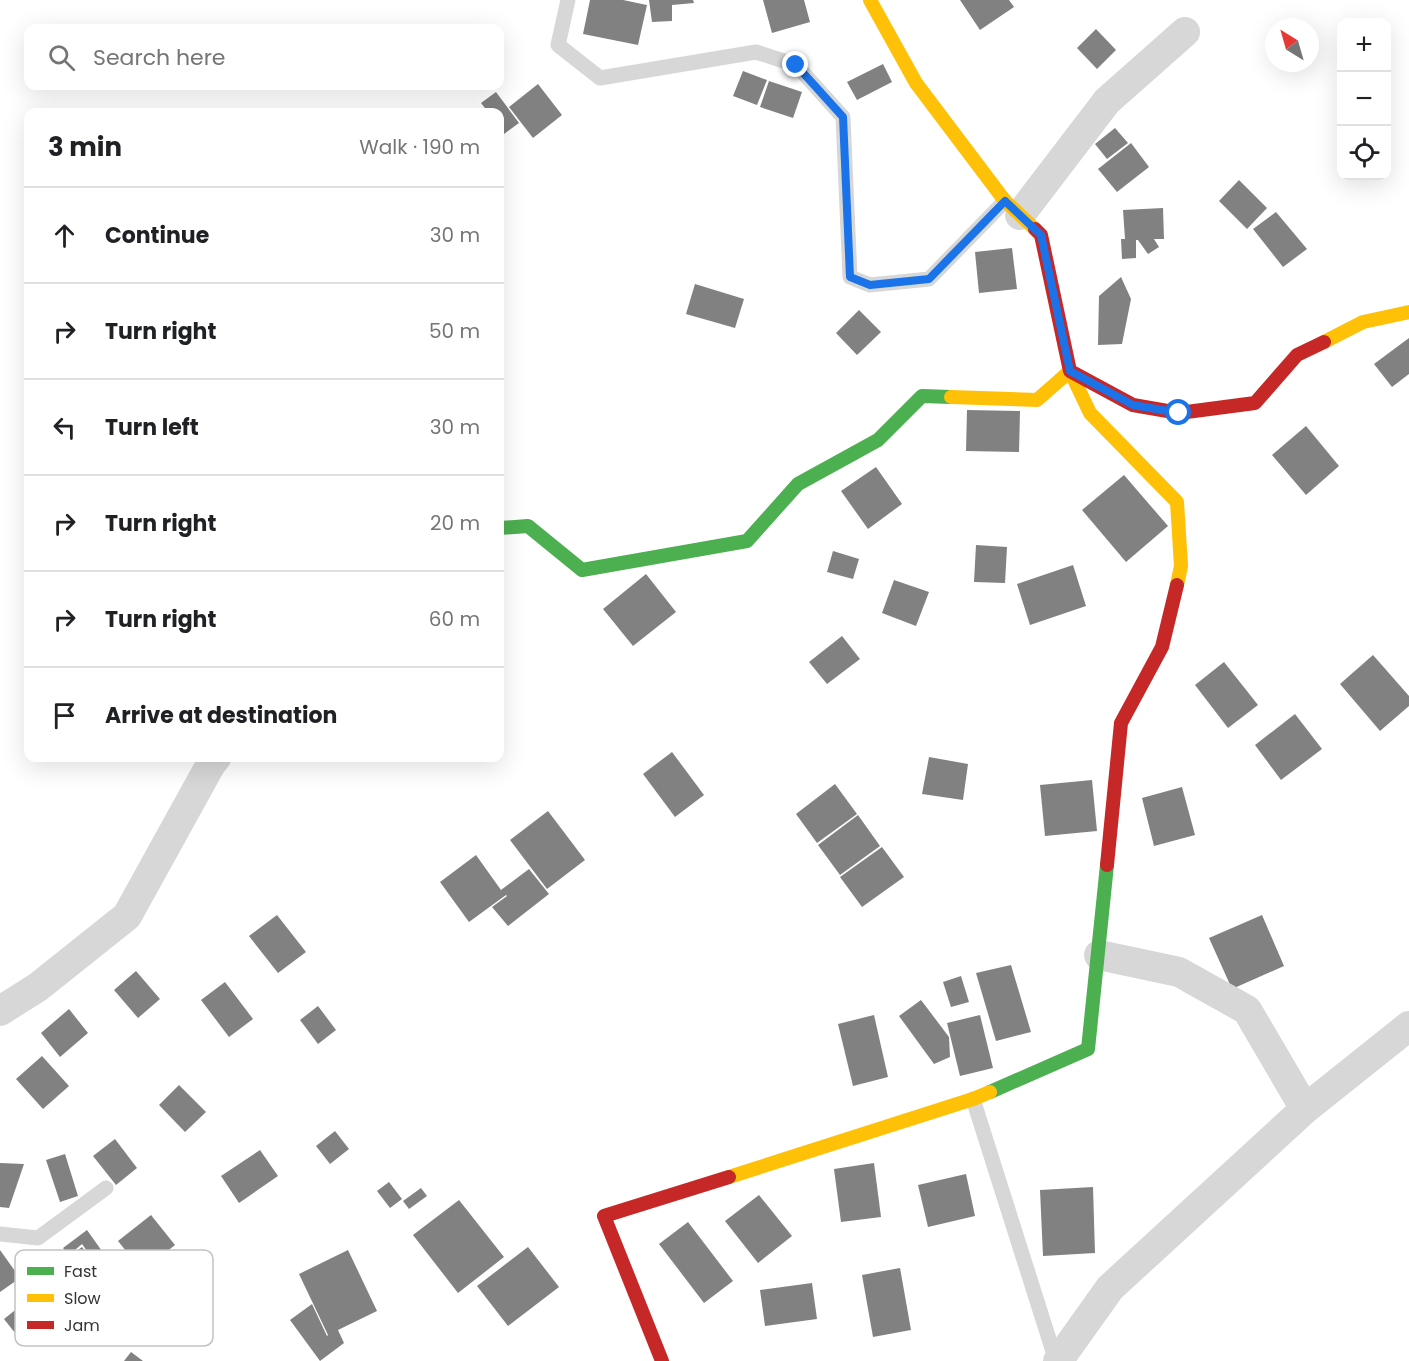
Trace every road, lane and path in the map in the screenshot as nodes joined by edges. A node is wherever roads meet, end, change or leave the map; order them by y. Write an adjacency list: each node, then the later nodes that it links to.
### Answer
1 (568, 0): 4 (lane)
2 (870, 0): 4 (street)
3 (1185, 32): 4 (street)
4 (1012, 208): 6 (street)
5 (1409, 312): 6 (street)
6 (1070, 371): 7 (street); 9 (street)
7 (504, 528)
8 (212, 762): 10 (street)
9 (1099, 955): 12 (street); 13 (street)
10 (0, 1011)
11 (1409, 1026): 13 (street)
12 (973, 1099): 16 (street); 17 (lane)
13 (1305, 1109): 17 (street)
14 (106, 1188): 15 (lane)
15 (0, 1234)
16 (662, 1361)
17 (1057, 1361)

